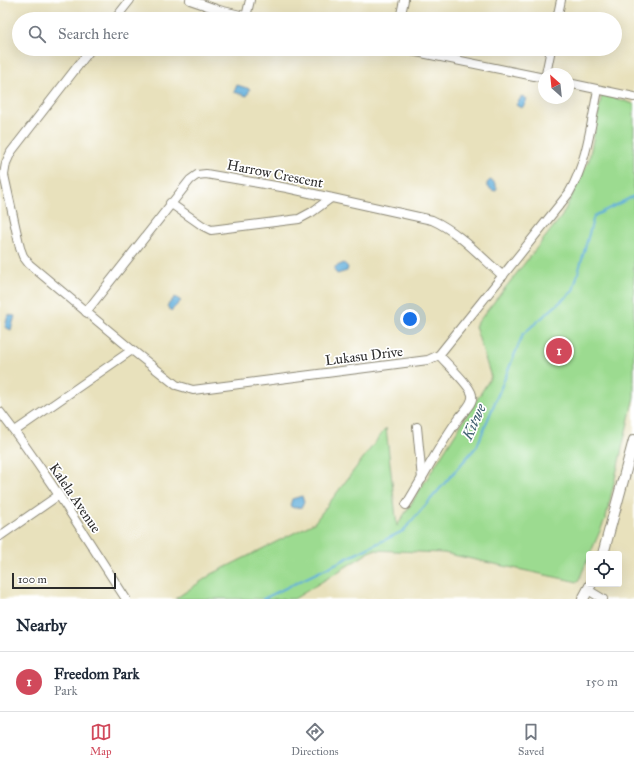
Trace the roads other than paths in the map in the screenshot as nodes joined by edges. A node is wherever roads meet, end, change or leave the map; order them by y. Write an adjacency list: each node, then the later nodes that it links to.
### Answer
1 (130, 0): 6 (street)
2 (190, 0): 7 (street)
3 (250, 0): 8 (street)
4 (404, 0): 9 (street)
5 (561, 0): 10 (street)
6 (121, 12)
7 (227, 12)
8 (247, 12)
9 (401, 12)
10 (558, 12)
11 (86, 56): 19 (street)
12 (436, 56): 15 (street)
13 (550, 56): 14 (street)
14 (547, 68)
15 (538, 77)
16 (574, 84): 17 (street)
17 (598, 90): 18 (street); 22 (street)
18 (634, 97)
19 (3, 169): 23 (street, Lukasu Drive)
20 (331, 198): 21 (street, Harrow Crescent); 21 (street); 22 (street, Harrow Crescent)
21 (170, 203): 23 (street, Harrow Crescent)
22 (503, 276): 25 (street)
23 (86, 312): 24 (street, Lukasu Drive)
24 (132, 350): 25 (street, Lukasu Drive); 28 (street)
25 (439, 355): 30 (street)
26 (0, 412): 28 (street, Kalela Avenue)
27 (417, 427): 30 (street)
28 (15, 432): 31 (street, Kalela Avenue)
29 (634, 440): 34 (main road)
30 (422, 479): 32 (street)
31 (59, 495): 33 (street); 36 (street, Kalela Avenue)
32 (406, 505)
33 (0, 536)
34 (604, 551)
35 (590, 587): 37 (main road); 38 (street)
36 (126, 599)
37 (583, 599)
38 (603, 599)

